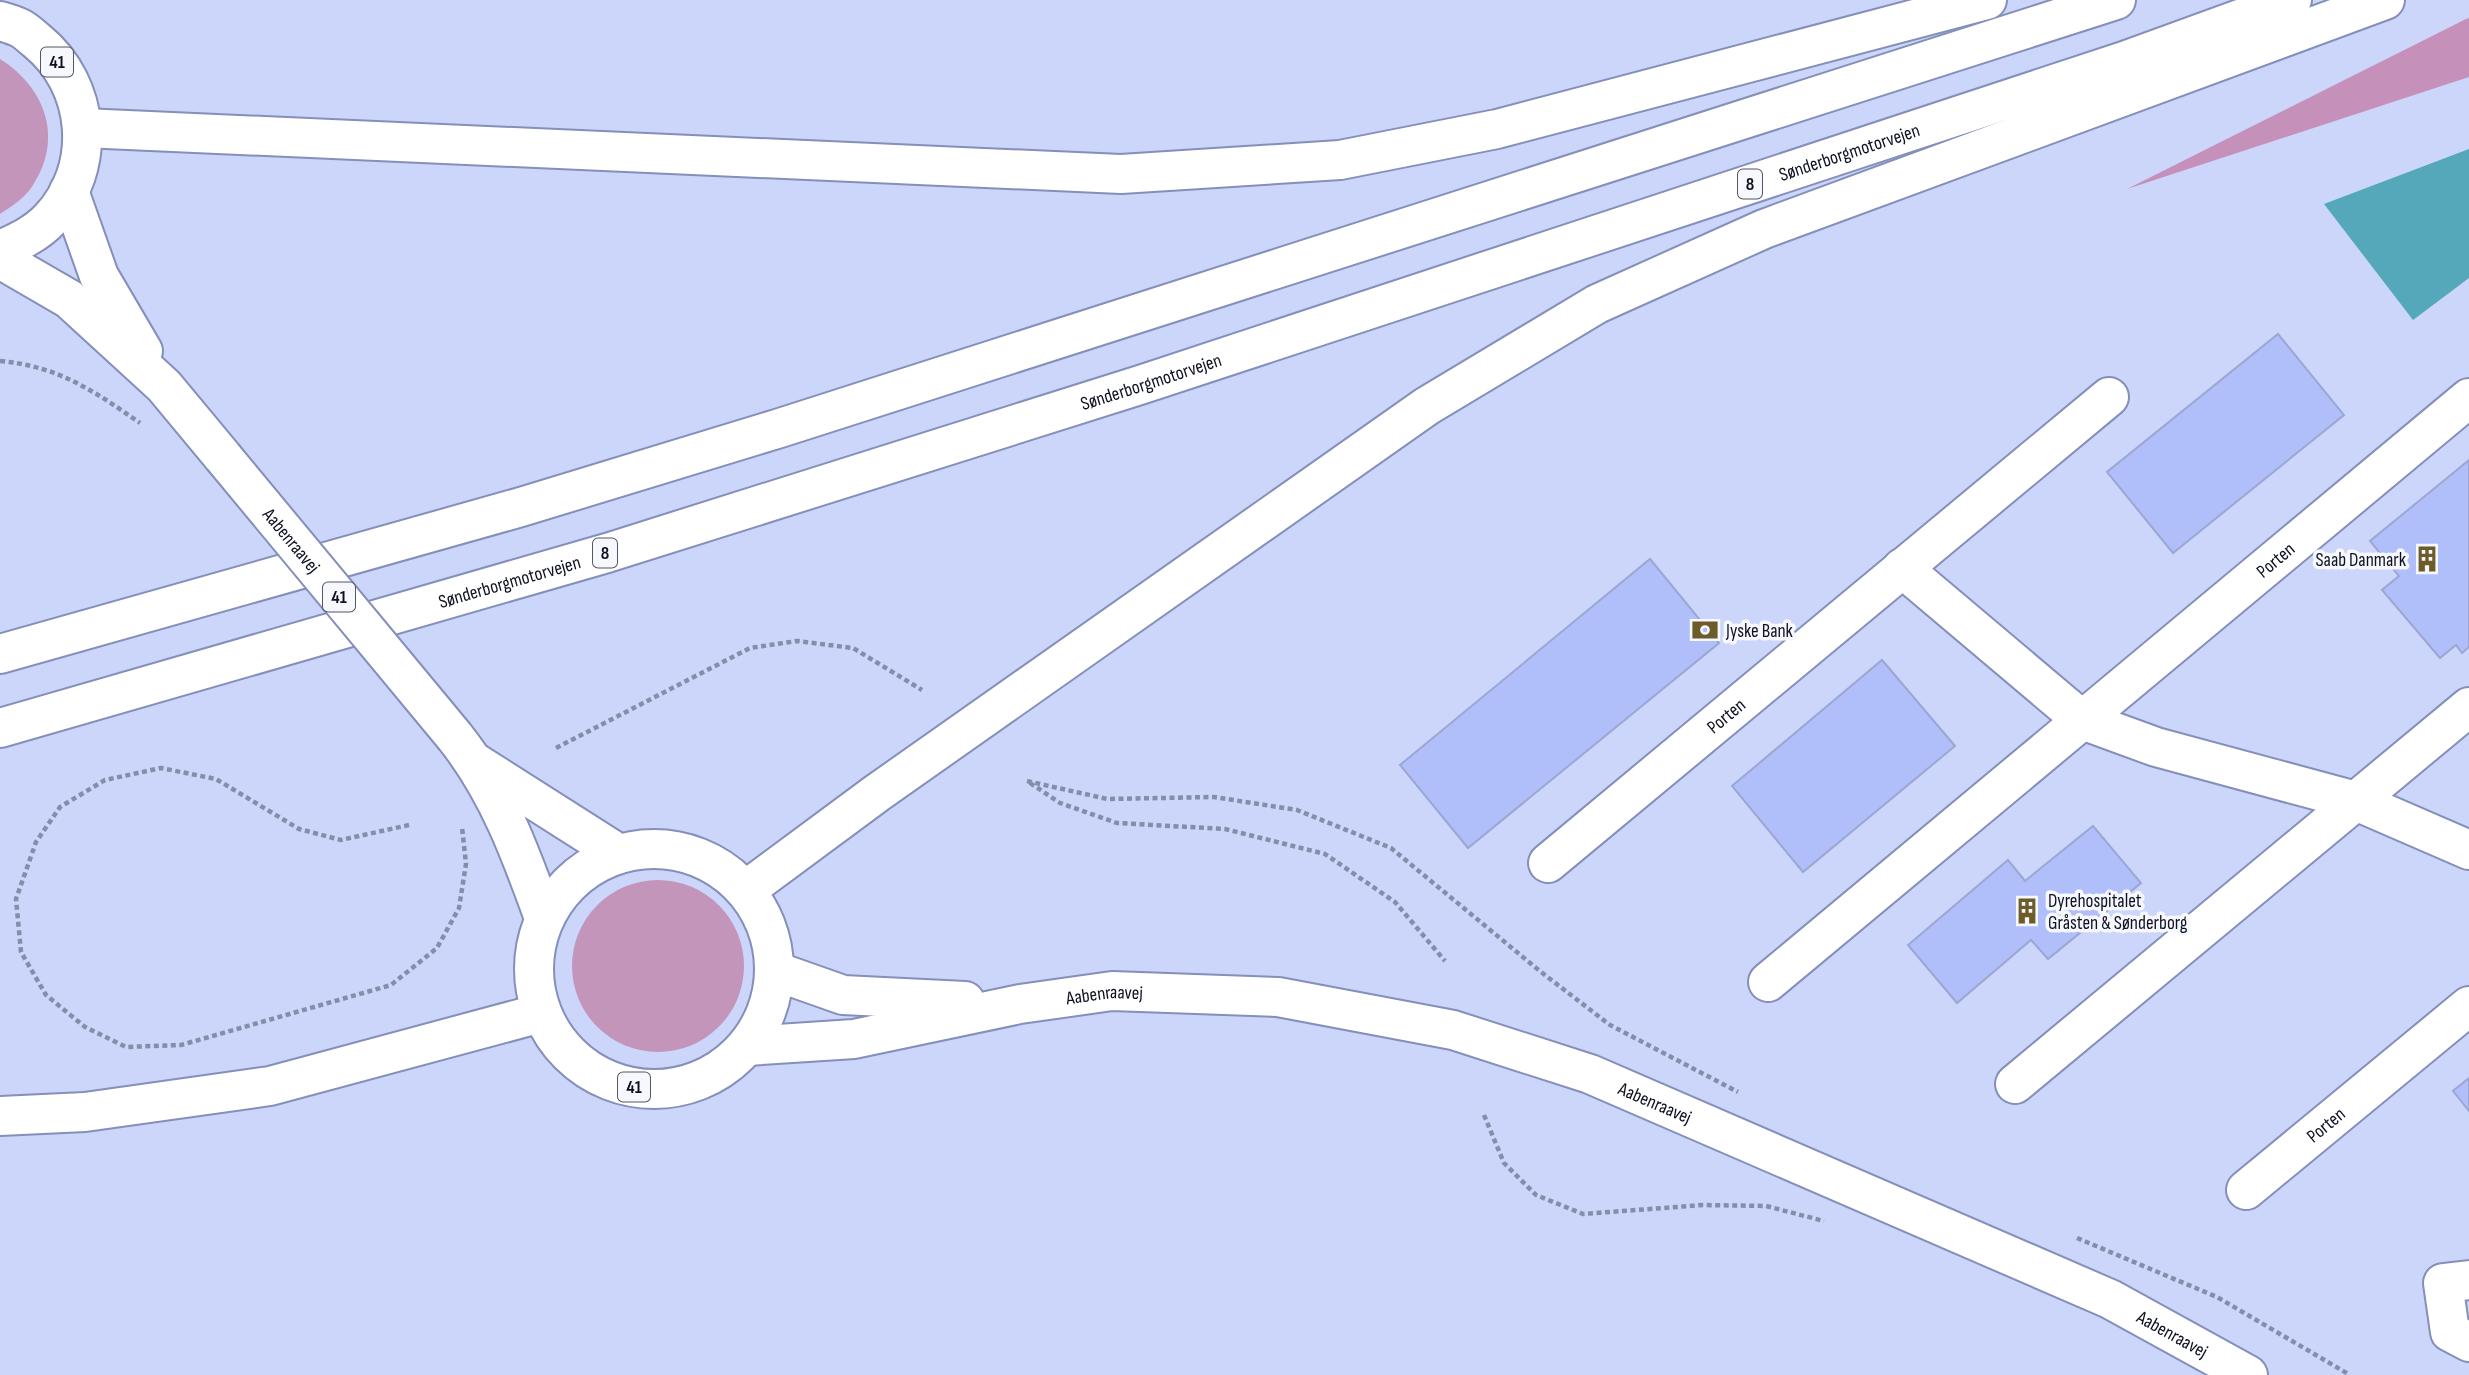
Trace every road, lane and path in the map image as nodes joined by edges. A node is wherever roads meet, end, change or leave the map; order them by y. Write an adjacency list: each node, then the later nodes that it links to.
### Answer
1 (1987, 0): 6 (main road)
2 (2116, 0): 16 (main road)
3 (2292, 0): 20 (main road, Sønderborgmotorvejen / 8)
4 (2385, 0): 29 (main road)
5 (0, 21): 6 (main road, 41)
6 (83, 128): 7 (main road, 41)
7 (69, 191): 8 (main road, 41); 11 (main road, Aabenraavej / 41)
8 (0, 250)
9 (0, 259): 11 (main road, Aabenraavej / 41)
10 (0, 360): 14 (path)
11 (164, 386): 22 (main road, Aabenraavej / 41, bridge)
12 (2109, 397): 15 (main road, Porten)
13 (2469, 398): 19 (main road, Porten)
14 (147, 428)
15 (1902, 568): 19 (main road); 28 (main road, Porten)
16 (0, 654)
17 (922, 690): 21 (path)
18 (2469, 707): 23 (main road)
19 (2081, 720): 23 (main road); 33 (main road, Porten)
20 (0, 728)
21 (556, 748)
22 (464, 749): 27 (main road, Aabenraavej / 41); 30 (main road, Aabenraavej / 41)
23 (2356, 801): 26 (main road); 38 (main road)
24 (461, 818): 25 (path)
25 (409, 825)
26 (2469, 850)
27 (619, 854): 29 (main road, 41); 30 (main road, 41)
28 (1548, 863)
29 (746, 890): 32 (main road, 41)
30 (544, 918): 36 (main road, 41)
31 (1446, 961): 39 (path)
32 (775, 971): 34 (main road, Aabenraavej); 37 (main road, 41)
33 (1768, 982)
34 (1020, 1004): 37 (main road, Aabenraavej); 47 (main road, Aabenraavej)
35 (2469, 1006): 42 (main road, Porten)
36 (541, 1013): 37 (main road, 41); 41 (main road)
37 (747, 1046)
38 (2015, 1084)
39 (1739, 1092)
40 (1484, 1115): 43 (path)
41 (0, 1116)
42 (2246, 1190)
43 (1834, 1223)
44 (2065, 1233): 48 (path)
45 (2469, 1280): 46 (main road)
46 (2469, 1342)
47 (2248, 1375)
48 (2350, 1375)

